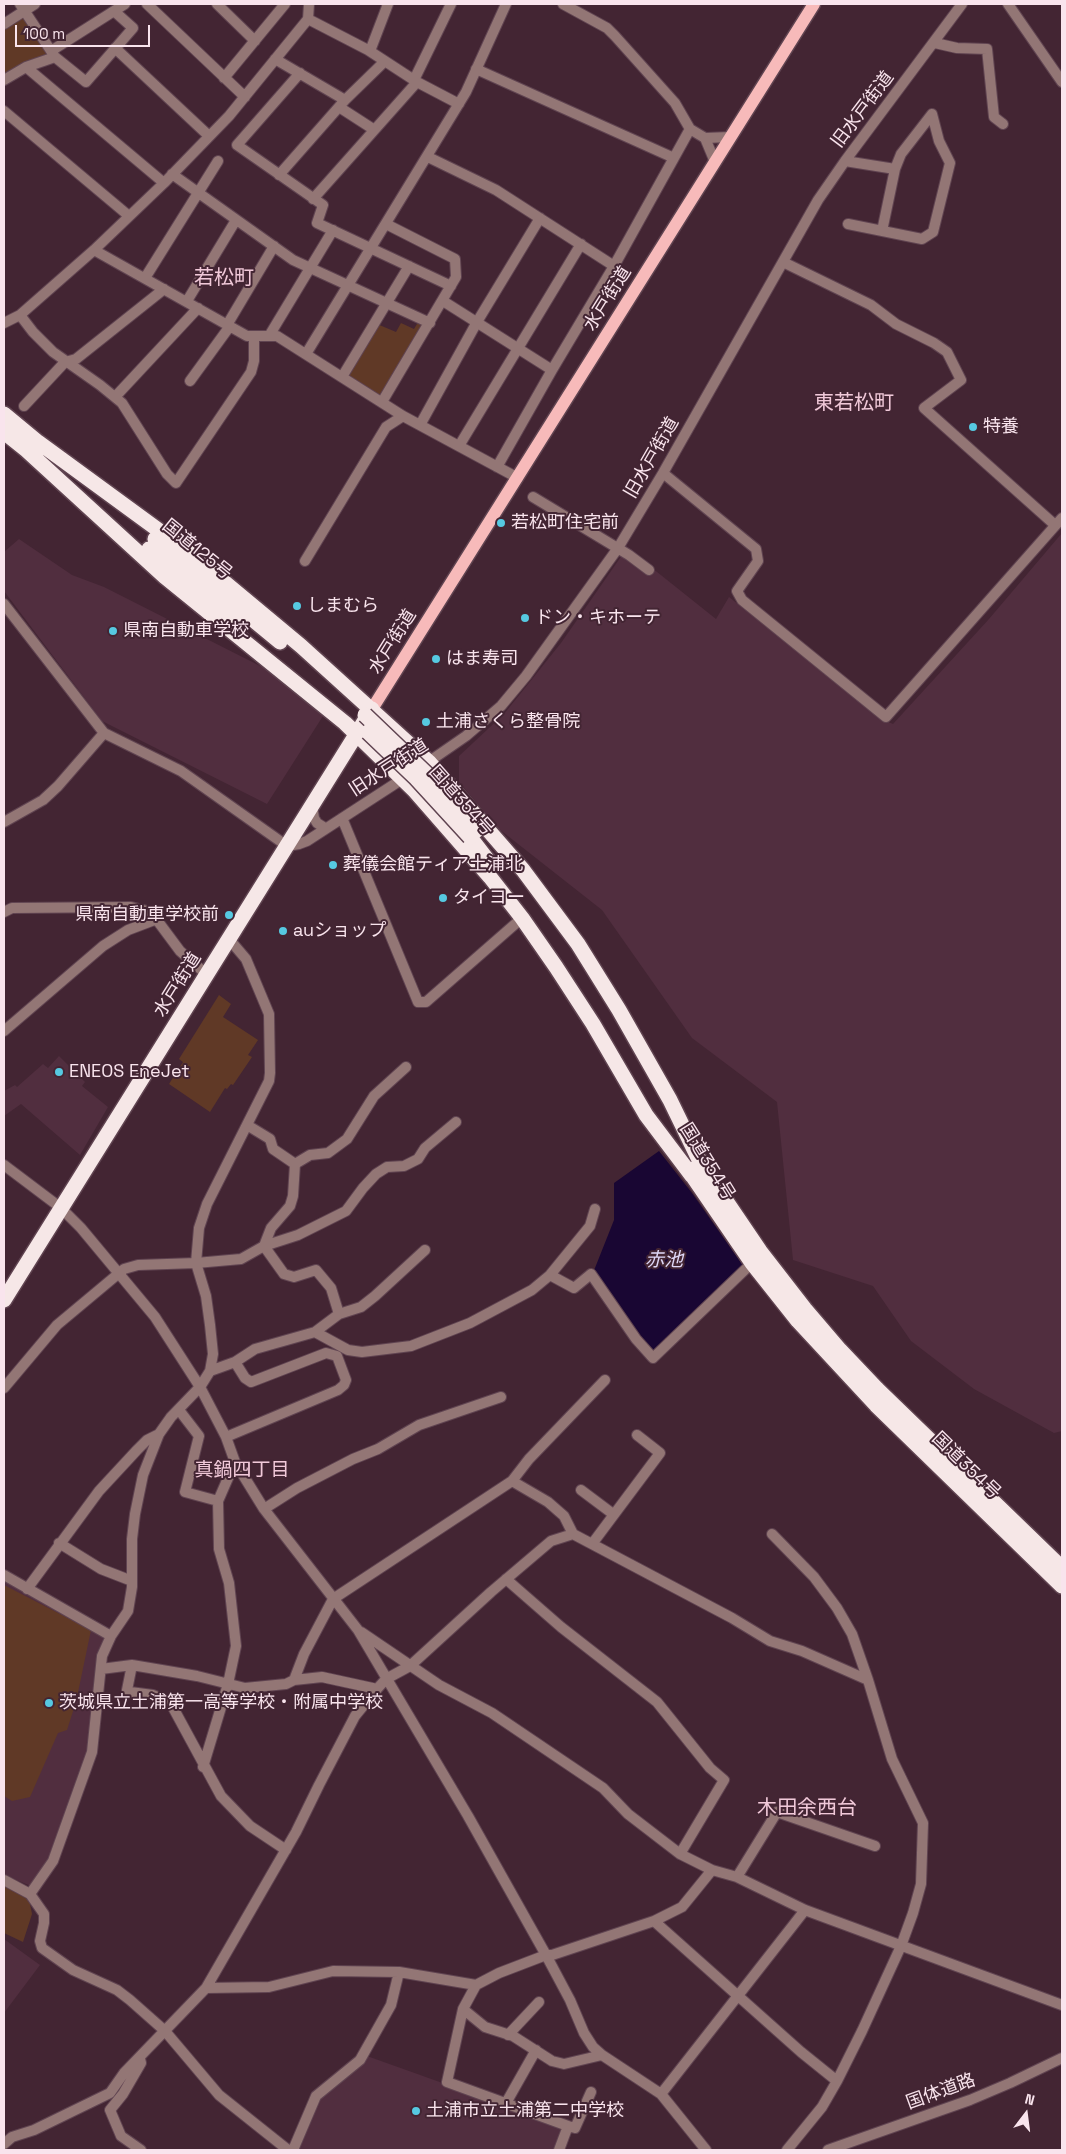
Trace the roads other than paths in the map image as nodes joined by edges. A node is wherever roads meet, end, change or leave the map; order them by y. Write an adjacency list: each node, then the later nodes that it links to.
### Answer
1 (35, 4): 14 (street)
2 (125, 4): 15 (street)
3 (147, 4): 28 (street)
4 (217, 4): 18 (street)
5 (285, 4): 18 (street)
6 (309, 4): 16 (street)
7 (388, 4): 21 (street)
8 (451, 4): 30 (street)
9 (506, 4): 26 (street)
10 (563, 4): 38 (street)
11 (814, 4): 40 (main road, 水戸街道)
12 (962, 4): 19 (street, 旧水戸街道)
13 (1008, 4): 31 (street)
14 (22, 7): 17 (street); 22 (street)
15 (114, 11): 20 (street); 22 (street)
16 (308, 19): 21 (street); 23 (street)
17 (4, 24)
18 (255, 41): 28 (street)
19 (935, 42): 36 (street); 45 (street, 旧水戸街道)
20 (115, 48): 22 (street); 39 (street)
21 (370, 51): 24 (street)
22 (53, 54): 25 (street)
23 (275, 58): 27 (street); 32 (street)
24 (385, 61): 30 (street); 33 (street)
25 (26, 67): 29 (street); 50 (street)
26 (476, 69): 34 (street); 43 (street)
27 (300, 73): 33 (street); 49 (street)
28 (224, 78): 32 (street)
29 (4, 80)
30 (416, 81): 34 (street); 37 (street)
31 (1062, 82)
32 (245, 97): 39 (street)
33 (342, 104): 37 (street); 49 (street)
34 (459, 104): 42 (street)
35 (4, 111): 53 (street)
36 (1003, 124)
37 (373, 129): 52 (street)
38 (690, 129): 41 (street); 43 (street)
39 (209, 136): 48 (street)
40 (730, 137): 41 (street); 46 (main road, 水戸街道)
41 (705, 138): 46 (street)
42 (428, 157): 54 (street); 56 (street)
43 (674, 158): 66 (street)
44 (218, 160): 51 (street)
45 (845, 161): 47 (street); 64 (street, 旧水戸街道)
46 (715, 162): 101 (main road, 水戸街道)
47 (895, 169): 59 (street); 59 (street)
48 (172, 174): 50 (street); 51 (street)
49 (279, 175): 52 (street)
50 (164, 183): 53 (street)
51 (198, 192): 55 (street); 68 (street)
52 (313, 199): 58 (street)
53 (129, 216): 63 (street)
54 (540, 218): 60 (street); 77 (street)
55 (236, 220): 61 (street); 72 (street)
56 (386, 224): 62 (street); 70 (street)
57 (848, 224): 59 (street)
58 (333, 230): 62 (street); 67 (street)
59 (882, 231)
60 (581, 244): 66 (street); 83 (street)
61 (274, 246): 67 (street); 80 (street)
62 (372, 248): 65 (street); 69 (street)
63 (94, 250): 68 (street); 76 (street)
64 (783, 262): 100 (street, 旧水戸街道); 103 (street)
65 (409, 266): 70 (street); 74 (street)
66 (614, 266): 86 (street)
67 (310, 268): 69 (street); 82 (street)
68 (145, 278): 71 (street)
69 (348, 285): 74 (street); 84 (street)
70 (451, 286): 73 (street)
71 (164, 289): 72 (street); 85 (street)
72 (187, 301): 75 (street)
73 (443, 301): 77 (street); 79 (street)
74 (386, 304): 79 (street); 87 (street)
75 (198, 308): 80 (street); 89 (street)
76 (20, 315): 78 (street); 85 (street)
77 (477, 322): 83 (street); 94 (street)
78 (4, 323)
79 (430, 323): 90 (street)
80 (229, 326): 81 (street); 88 (street)
81 (254, 336): 82 (street); 89 (street)
82 (269, 336): 84 (street)
83 (518, 348): 86 (street); 98 (street)
84 (306, 354): 87 (street)
85 (65, 362): 89 (street); 91 (street)
86 (552, 370): 99 (street)
87 (342, 377): 90 (street)
88 (190, 381)
89 (115, 397)
90 (382, 402): 93 (street)
91 (24, 406)
92 (4, 414): 96 (highway, 国道125号)
93 (403, 416): 94 (street); 105 (street)
94 (420, 425): 98 (street)
95 (4, 432): 97 (highway, 国道125号)
96 (38, 442): 108 (highway, 国道125号); 109 (highway)
97 (23, 446): 108 (highway, 国道125号); 109 (highway)
98 (459, 446): 99 (street)
99 (497, 467): 101 (street)
100 (663, 473): 103 (street); 104 (street, 旧水戸街道)
101 (518, 478): 109 (main road, 水戸街道)
102 (533, 497): 104 (street)
103 (1059, 522)
104 (618, 548): 106 (street); 111 (street, 旧水戸街道)
105 (305, 561)
106 (649, 570)
107 (4, 604): 110 (street)
108 (298, 663): 109 (highway, 国道125号)
109 (364, 721): 111 (highway); 112 (highway); 113 (highway, 水戸街道); 129 (highway, 国道354号, bridge)
110 (104, 733): 115 (street); 117 (street)
111 (429, 762): 112 (street, 旧水戸街道); 129 (highway)
112 (403, 779): 114 (street, 旧水戸街道); 119 (highway)
113 (312, 805): 116 (street); 117 (highway, 水戸街道)
114 (342, 818): 116 (street, 旧水戸街道); 119 (street)
115 (4, 822)
116 (325, 828): 117 (street, 旧水戸街道)
117 (287, 846): 121 (highway, 水戸街道)
118 (4, 912): 120 (street)
119 (522, 918): 129 (highway)
120 (158, 919): 122 (street); 123 (street)
121 (229, 939): 122 (highway, 水戸街道); 126 (street)
122 (206, 974): 130 (highway, 水戸街道)
123 (4, 1031)
124 (406, 1067): 127 (street)
125 (456, 1122): 132 (street)
126 (246, 1125): 127 (street); 135 (street)
127 (295, 1164): 132 (street)
128 (5, 1170): 130 (street)
129 (698, 1172): 134 (highway, 国道354号); 161 (highway, 国道354号)
130 (61, 1208): 136 (street); 138 (highway, 水戸街道)
131 (595, 1209): 137 (street)
132 (264, 1246): 135 (street); 139 (street)
133 (425, 1250): 139 (street)
134 (752, 1263): 137 (street); 165 (highway, 国道354号)
135 (196, 1264): 136 (street); 142 (street)
136 (117, 1274): 144 (street); 145 (street)
137 (550, 1275): 140 (street)
138 (4, 1300)
139 (339, 1314): 140 (street)
140 (315, 1332): 141 (street)
141 (235, 1362): 142 (street); 150 (street)
142 (210, 1371): 144 (street)
143 (605, 1380): 152 (street)
144 (200, 1386): 147 (street); 150 (street)
145 (4, 1388)
146 (501, 1397): 155 (street)
147 (180, 1410): 148 (street); 154 (street)
148 (159, 1434): 159 (street); 164 (street)
149 (636, 1435): 156 (street)
150 (226, 1437): 151 (street)
151 (235, 1462): 154 (street); 155 (street)
152 (512, 1481): 157 (street); 167 (street)
153 (581, 1490): 156 (street)
154 (218, 1501): 176 (street)
155 (264, 1509): 167 (street)
156 (613, 1514): 160 (street)
157 (573, 1534): 160 (street); 163 (street)
158 (772, 1534): 175 (street)
159 (59, 1543): 164 (street); 166 (street)
160 (592, 1544): 175 (street)
161 (1062, 1568)
162 (4, 1575): 166 (street)
163 (506, 1579): 171 (street); 181 (street)
164 (132, 1581): 169 (street)
165 (1062, 1586)
166 (27, 1588): 169 (street)
167 (333, 1599): 168 (street); 174 (street)
168 (358, 1630): 171 (street); 173 (street)
169 (112, 1636): 172 (street)
170 (132, 1665): 172 (street); 176 (street); 178 (street)
171 (410, 1666): 173 (street); 181 (street)
172 (101, 1669): 185 (street)
173 (386, 1679): 177 (street); 189 (street)
174 (294, 1680): 176 (street); 177 (street)
175 (868, 1680): 188 (street)
176 (228, 1684): 178 (street)
177 (377, 1689): 180 (street)
178 (203, 1767): 180 (street)
179 (875, 1846): 183 (street)
180 (286, 1850): 192 (street)
181 (680, 1854): 182 (street)
182 (712, 1870): 183 (street); 187 (street)
183 (737, 1877): 186 (street)
184 (4, 1880): 185 (street)
185 (30, 1894): 197 (street)
186 (805, 1910): 188 (street); 193 (street)
187 (654, 1921): 189 (street); 193 (street)
188 (901, 1946): 195 (street); 203 (street)
189 (546, 1955): 191 (street); 200 (street)
190 (399, 1972): 191 (street); 192 (street); 211 (street)
191 (476, 1985): 196 (street)
192 (206, 1988): 197 (street)
193 (737, 1995): 203 (street); 205 (street)
194 (539, 2002): 198 (street)
195 (1062, 2005)
196 (463, 2009): 198 (street); 206 (street)
197 (165, 2031): 201 (street); 210 (street)
198 (508, 2035): 199 (street)
199 (536, 2050): 200 (street); 206 (street)
200 (602, 2055): 205 (street)
201 (140, 2058): 208 (street); 209 (street)
202 (1062, 2058): 215 (street, 国体道路)
203 (837, 2081): 214 (street)
204 (591, 2092): 207 (street)
205 (661, 2094): 213 (street)
206 (506, 2103): 207 (street)
207 (568, 2126): 212 (street)
208 (4, 2144)
209 (142, 2150)
210 (288, 2150)
211 (293, 2150)
212 (559, 2150)
213 (706, 2150)
214 (787, 2150)
215 (828, 2150)

